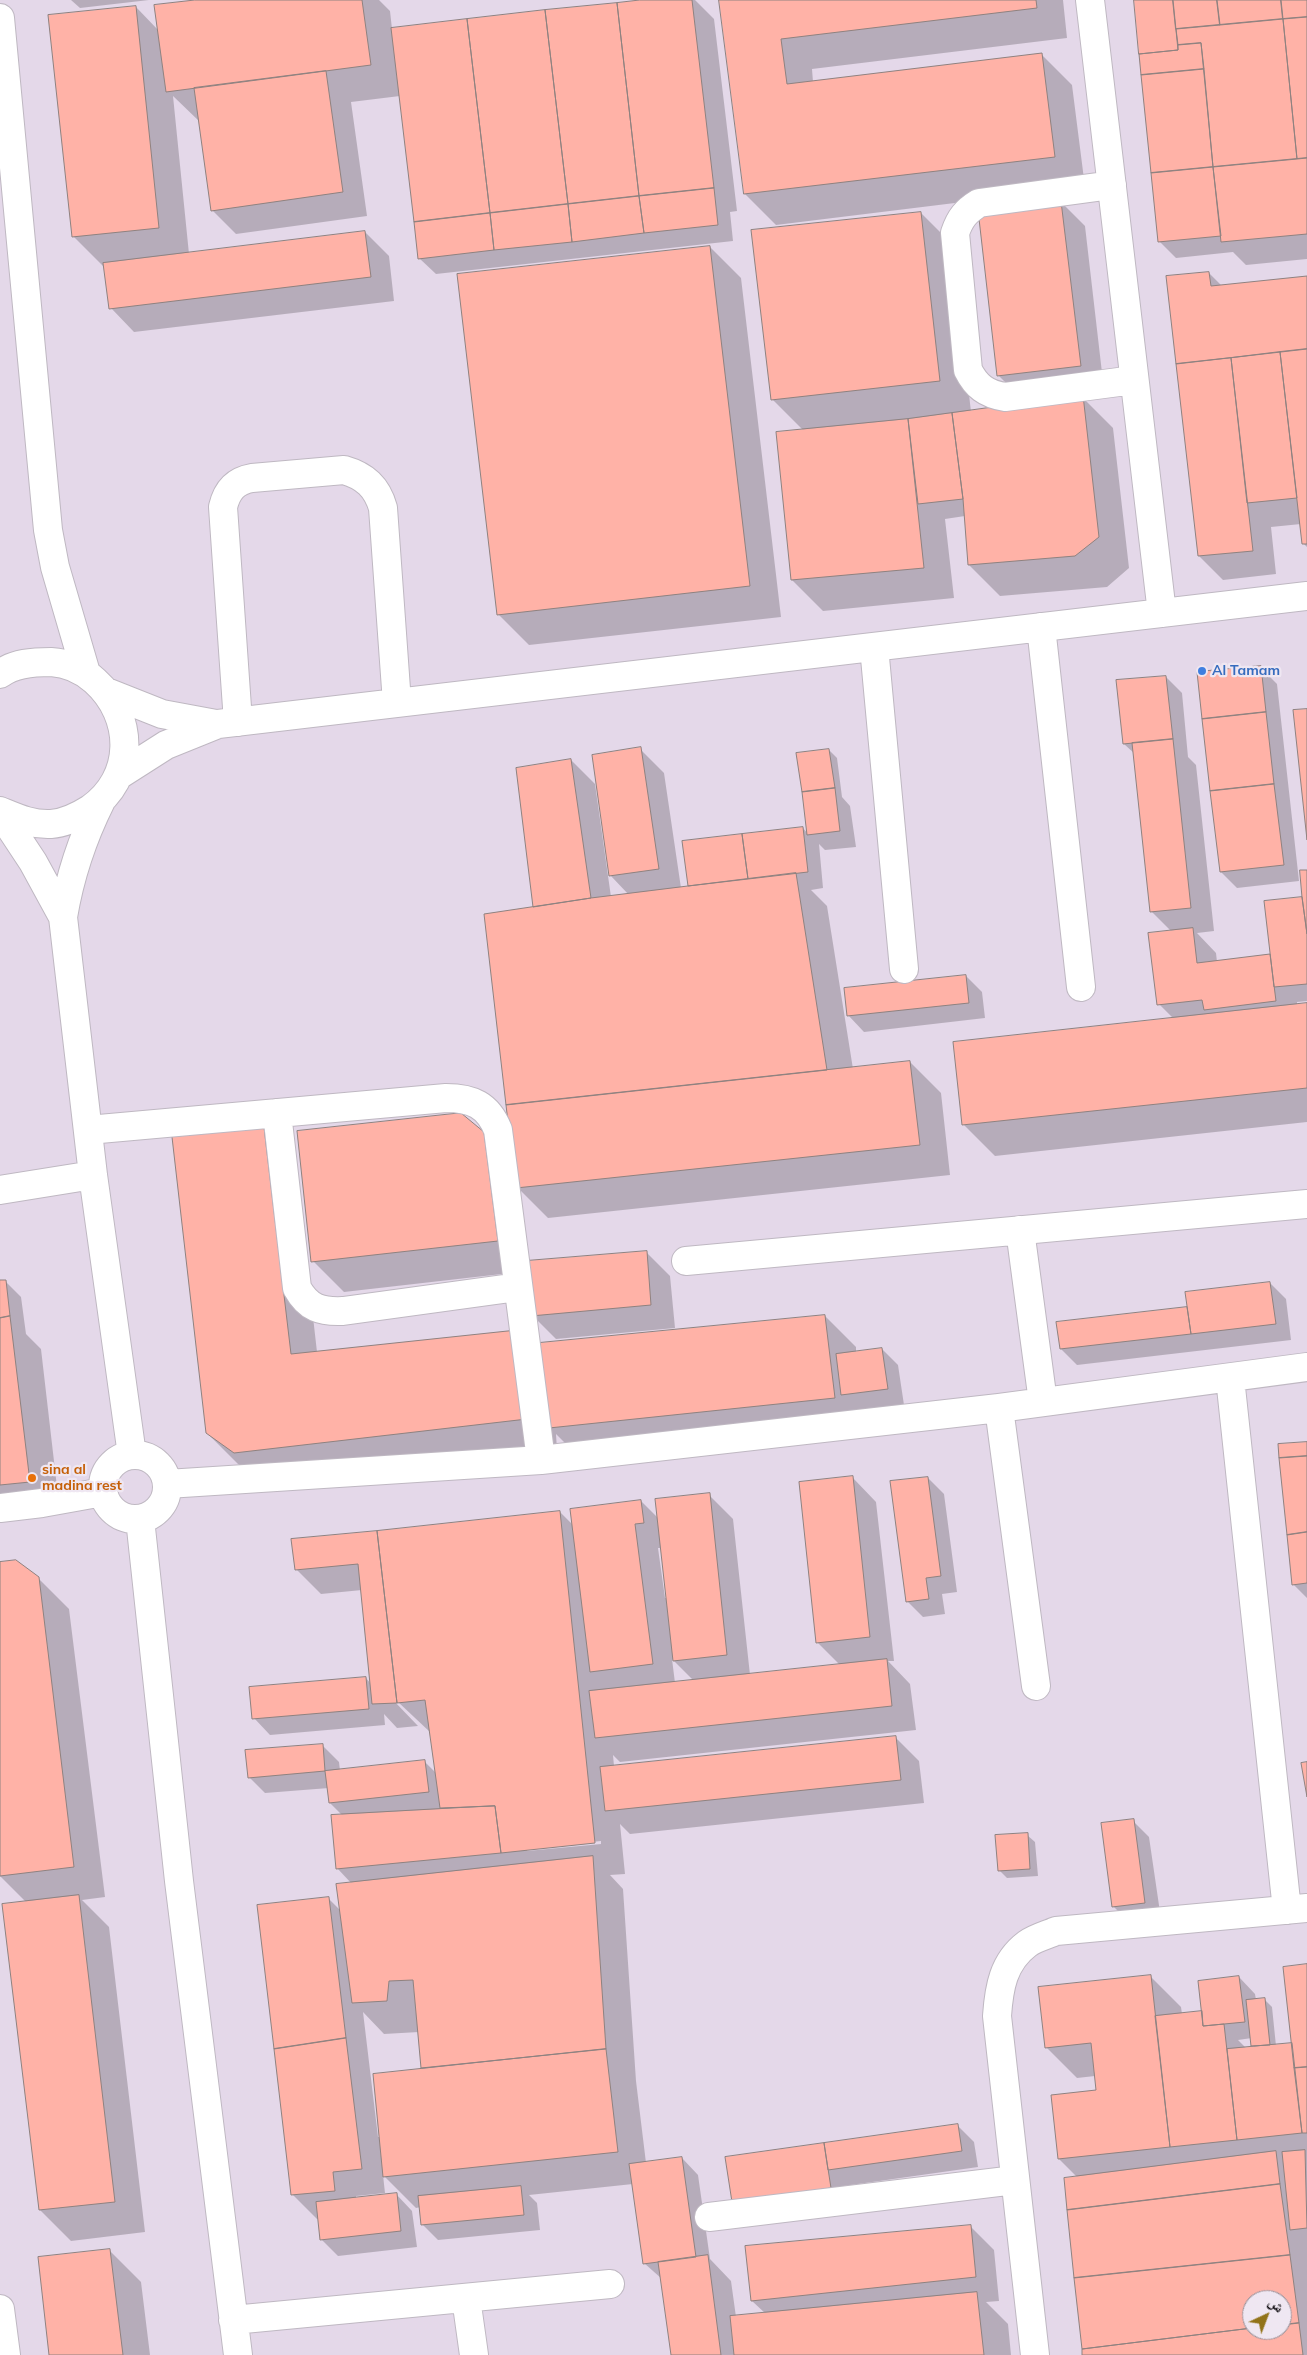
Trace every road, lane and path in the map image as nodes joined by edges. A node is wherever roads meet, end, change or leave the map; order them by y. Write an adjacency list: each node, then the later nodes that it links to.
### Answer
1 (1090, 0): 3 (street)
2 (0, 18): 9 (street)
3 (1112, 185): 4 (street); 4 (street)
4 (1134, 380): 6 (street)
5 (1307, 596): 6 (street)
6 (1162, 613): 7 (street)
7 (1041, 627): 8 (street); 19 (street)
8 (874, 647): 12 (street); 18 (street)
9 (86, 673): 10 (street); 11 (street)
10 (0, 674)
11 (109, 693): 13 (street); 14 (street)
12 (397, 703): 13 (street); 13 (street)
13 (228, 723): 14 (street)
14 (119, 775): 15 (street)
15 (102, 801): 16 (street); 17 (street)
16 (0, 812): 17 (street)
17 (63, 917): 21 (street)
18 (904, 969)
19 (1081, 987)
20 (277, 1113): 21 (street); 27 (street); 27 (street)
21 (88, 1130): 22 (street)
22 (93, 1175): 23 (street); 32 (street)
23 (0, 1190)
24 (1307, 1204): 25 (street)
25 (1020, 1230): 26 (street); 30 (street)
26 (686, 1260)
27 (518, 1287): 33 (street)
28 (1307, 1367): 29 (street)
29 (1230, 1378): 30 (street); 39 (street)
30 (1043, 1402): 31 (street)
31 (999, 1408): 33 (street); 38 (street)
32 (132, 1455): 34 (street); 35 (street)
33 (541, 1460): 34 (street)
34 (167, 1484): 37 (street)
35 (103, 1492): 36 (street); 37 (street)
36 (0, 1508)
37 (140, 1519): 45 (street)
38 (1036, 1686)
39 (1297, 1909): 40 (street)
40 (1016, 2180): 41 (street); 49 (street)
41 (709, 2217)
42 (610, 2284): 43 (street)
43 (466, 2298): 45 (street); 48 (street)
44 (0, 2309): 46 (street)
45 (233, 2320): 47 (street)
46 (6, 2355)
47 (238, 2355)
48 (474, 2355)
49 (1035, 2355)

